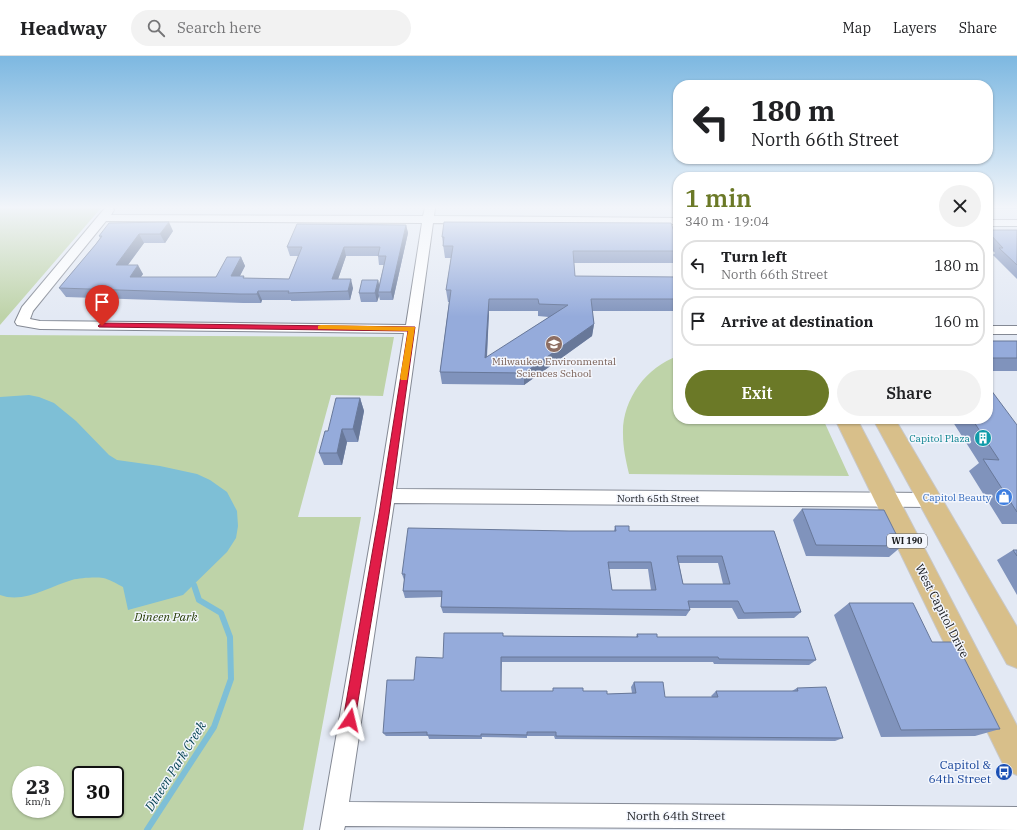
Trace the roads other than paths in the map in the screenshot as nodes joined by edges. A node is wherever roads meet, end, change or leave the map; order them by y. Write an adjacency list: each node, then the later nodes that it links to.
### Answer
1 (81, 244): 3 (street)
2 (424, 244): 3 (street)
3 (412, 329): 8 (street)
4 (993, 330): 5 (street)
5 (1017, 330)
6 (849, 424): 9 (main road, West Capitol Drive / WI 190)
7 (887, 424): 10 (main road)
8 (387, 496): 9 (street, North 65th Street); 14 (street)
9 (887, 500): 10 (street, North 65th Street); 12 (main road, West Capitol Drive / WI 190)
10 (930, 500): 11 (main road)
11 (1017, 654)
12 (1017, 759)
13 (1017, 819): 14 (street, North 64th Street)
14 (333, 822)

